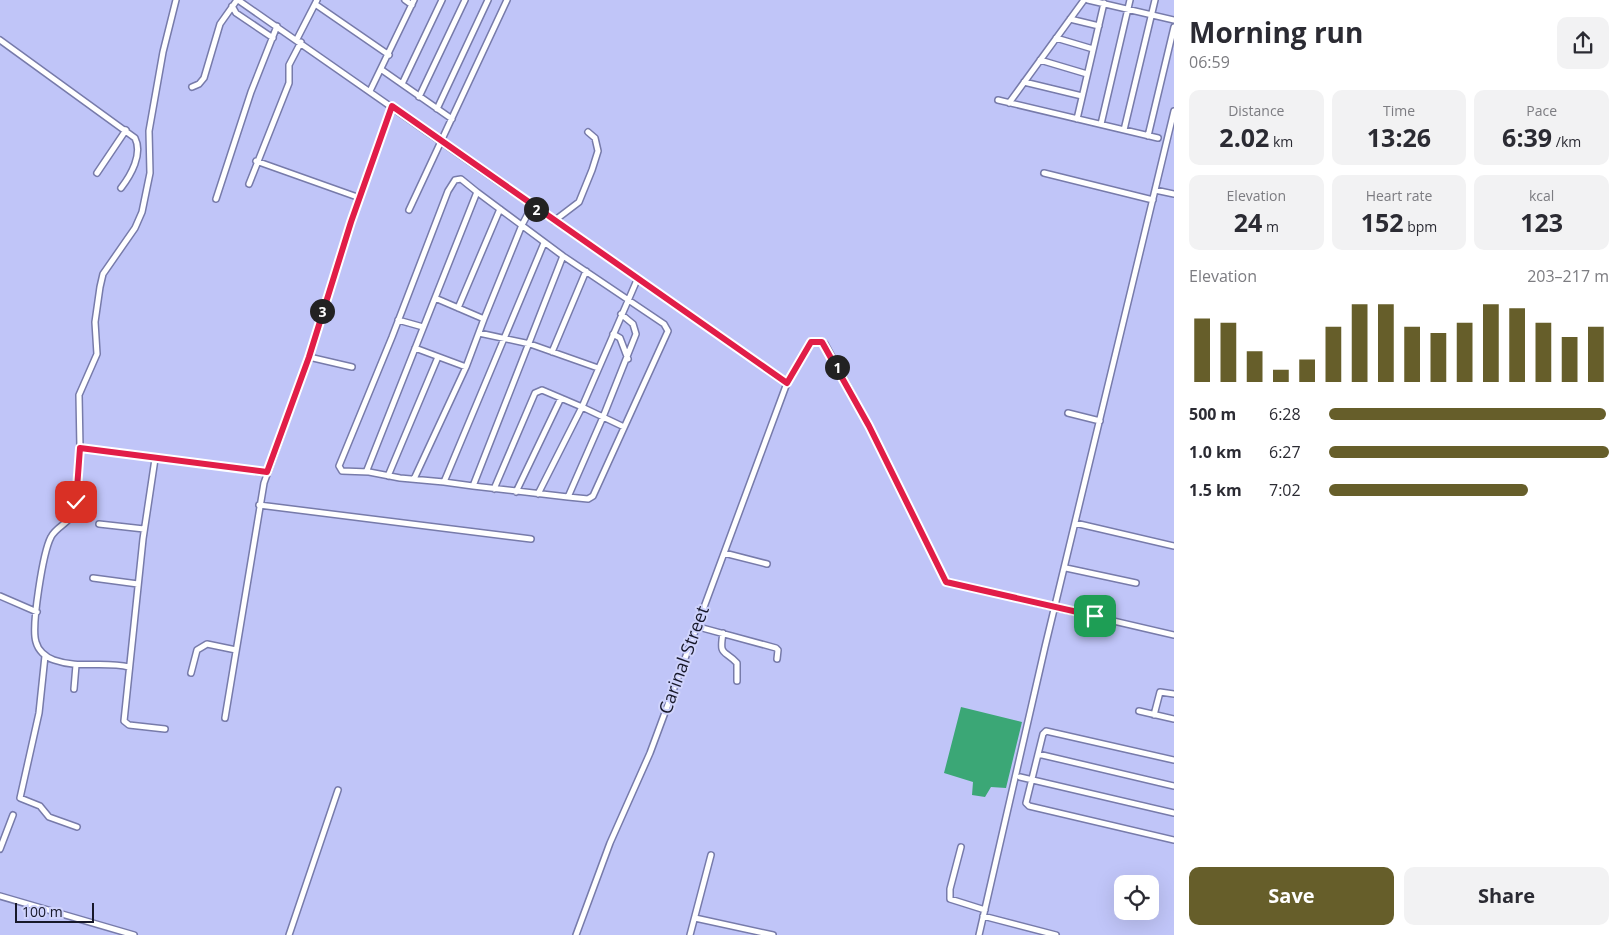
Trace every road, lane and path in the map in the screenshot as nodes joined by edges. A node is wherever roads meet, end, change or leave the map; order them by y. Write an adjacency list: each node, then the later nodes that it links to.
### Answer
1 (176, 0): 98 (street)
2 (237, 0): 15 (street); 20 (street)
3 (405, 0): 13 (street)
4 (442, 0): 33 (street)
5 (465, 0): 37 (street)
6 (488, 0): 41 (street)
7 (507, 0): 43 (street)
8 (1084, 0): 18 (street)
9 (1088, 0): 14 (street)
10 (1130, 0): 16 (street)
11 (1155, 0): 17 (street)
12 (316, 2): 26 (street); 28 (street)
13 (413, 2): 28 (street)
14 (1104, 3): 16 (street); 21 (street)
15 (232, 6): 23 (street); 34 (street)
16 (1128, 9): 17 (street); 45 (street)
17 (1151, 14): 19 (street); 47 (street)
18 (1070, 19): 21 (street); 24 (street)
19 (1174, 20)
20 (278, 26): 23 (street); 26 (street)
21 (1099, 26): 27 (street)
22 (1174, 27): 49 (street)
23 (273, 38): 61 (street)
24 (1056, 38): 27 (street); 29 (street)
25 (0, 40): 46 (street)
26 (299, 40): 35 (street); 52 (street)
27 (1093, 49): 31 (street)
28 (389, 55): 30 (street)
29 (1040, 60): 31 (street); 32 (street)
30 (382, 70): 33 (street); 35 (street)
31 (1088, 74): 36 (street)
32 (1024, 82): 36 (street); 39 (street)
33 (402, 84): 37 (street)
34 (192, 87)
35 (370, 91): 40 (street)
36 (1082, 96): 44 (street)
37 (419, 97): 41 (street)
38 (998, 100): 39 (street)
39 (1009, 103): 44 (street)
40 (392, 106): 51 (street); 60 (street)
41 (437, 109): 43 (street)
42 (1174, 111): 57 (street)
43 (452, 119): 51 (street)
44 (1077, 119): 45 (street)
45 (1101, 124): 47 (street)
46 (126, 130): 54 (street); 56 (street)
47 (1124, 130): 49 (street)
48 (588, 132): 66 (street)
49 (1148, 136): 50 (street)
50 (1158, 138)
51 (441, 141): 63 (street); 65 (street)
52 (256, 161): 55 (street); 60 (street)
53 (1044, 173): 62 (street)
54 (97, 174)
55 (248, 184)
56 (121, 188)
57 (1155, 190): 59 (street); 62 (street)
58 (477, 192): 64 (street); 72 (street); 77 (street)
59 (1174, 194)
60 (360, 198): 85 (street)
61 (216, 199)
62 (1153, 200): 96 (street)
63 (532, 206): 66 (street); 67 (street)
64 (500, 209): 67 (street); 74 (street)
65 (409, 210)
66 (554, 221): 71 (street)
67 (522, 225): 68 (street); 76 (street)
68 (544, 243): 69 (street); 81 (street)
69 (563, 256): 70 (street); 82 (street)
70 (586, 271): 73 (street); 84 (street)
71 (638, 280): 73 (street); 91 (street)
72 (434, 298): 74 (street); 78 (street)
73 (628, 298): 75 (street); 97 (street)
74 (458, 308): 76 (street)
75 (621, 314): 80 (street); 87 (street)
76 (484, 319): 79 (street)
77 (398, 320): 78 (street); 101 (street)
78 (423, 327): 83 (street)
79 (479, 333): 81 (street); 89 (street)
80 (613, 334): 87 (street); 90 (street)
81 (505, 340): 82 (street); 104 (street)
82 (530, 344): 84 (street); 105 (street)
83 (415, 348): 86 (street); 101 (street)
84 (552, 352): 90 (street)
85 (309, 357): 88 (street); 100 (street)
86 (438, 357): 89 (street); 102 (street)
87 (628, 359): 95 (street)
88 (352, 366)
89 (466, 367): 103 (street)
90 (598, 368): 93 (street)
91 (787, 383): 116 (street, Carinal Street); 123 (street, Carinal Street)
92 (561, 398): 93 (street); 106 (street); 107 (street)
93 (582, 407): 95 (street); 108 (street)
94 (1068, 413): 96 (street)
95 (603, 418): 97 (street); 109 (street)
96 (1100, 421): 111 (street)
97 (624, 427): 109 (street)
98 (80, 448): 99 (street); 124 (street)
99 (154, 459): 100 (street); 113 (street)
100 (267, 472): 110 (street)
101 (369, 472): 102 (street)
102 (388, 476): 103 (street)
103 (414, 479): 104 (street)
104 (444, 482): 105 (street)
105 (473, 486): 106 (street)
106 (494, 489): 107 (street)
107 (516, 492): 108 (street)
108 (538, 494): 109 (street)
109 (568, 497)
110 (259, 505): 114 (street); 128 (street)
111 (1075, 523): 115 (street); 118 (street)
112 (99, 524): 113 (street)
113 (144, 529): 121 (street)
114 (531, 539)
115 (1174, 546)
116 (724, 553): 117 (street); 125 (street, Carinal Street)
117 (767, 564)
118 (1066, 568): 120 (street); 123 (street)
119 (93, 578): 121 (street)
120 (1136, 583)
121 (138, 584): 132 (street)
122 (0, 596): 124 (street)
123 (1056, 606): 127 (street); 156 (street)
124 (37, 612): 129 (street)
125 (695, 626): 126 (street); 161 (street, Carinal Street)
126 (723, 633): 130 (street); 134 (street)
127 (1174, 635)
128 (236, 650): 133 (street); 139 (street)
129 (45, 656): 131 (street); 150 (street)
130 (777, 659)
131 (76, 665): 132 (street); 135 (street)
132 (129, 667): 141 (street)
133 (191, 673)
134 (737, 681)
135 (74, 689)
136 (1174, 694): 138 (street)
137 (1139, 711): 138 (street)
138 (1154, 714): 140 (street)
139 (225, 718)
140 (1174, 719)
141 (164, 728)
142 (1038, 754): 143 (street); 145 (street); 146 (street)
143 (1174, 760)
144 (1020, 777): 145 (street)
145 (1031, 779): 148 (street); 151 (street)
146 (1174, 786)
147 (338, 790): 160 (street)
148 (1174, 813)
149 (14, 815): 153 (street)
150 (76, 827)
151 (1174, 840)
152 (961, 846): 156 (street)
153 (0, 849)
154 (711, 855): 158 (street)
155 (0, 896): 159 (street)
156 (985, 910): 157 (street)
157 (983, 916): 164 (street); 165 (street)
158 (694, 918): 162 (street); 163 (street)
159 (134, 935)
160 (289, 935)
161 (576, 935)
162 (690, 935)
163 (773, 935)
164 (979, 935)
165 (1056, 935)

